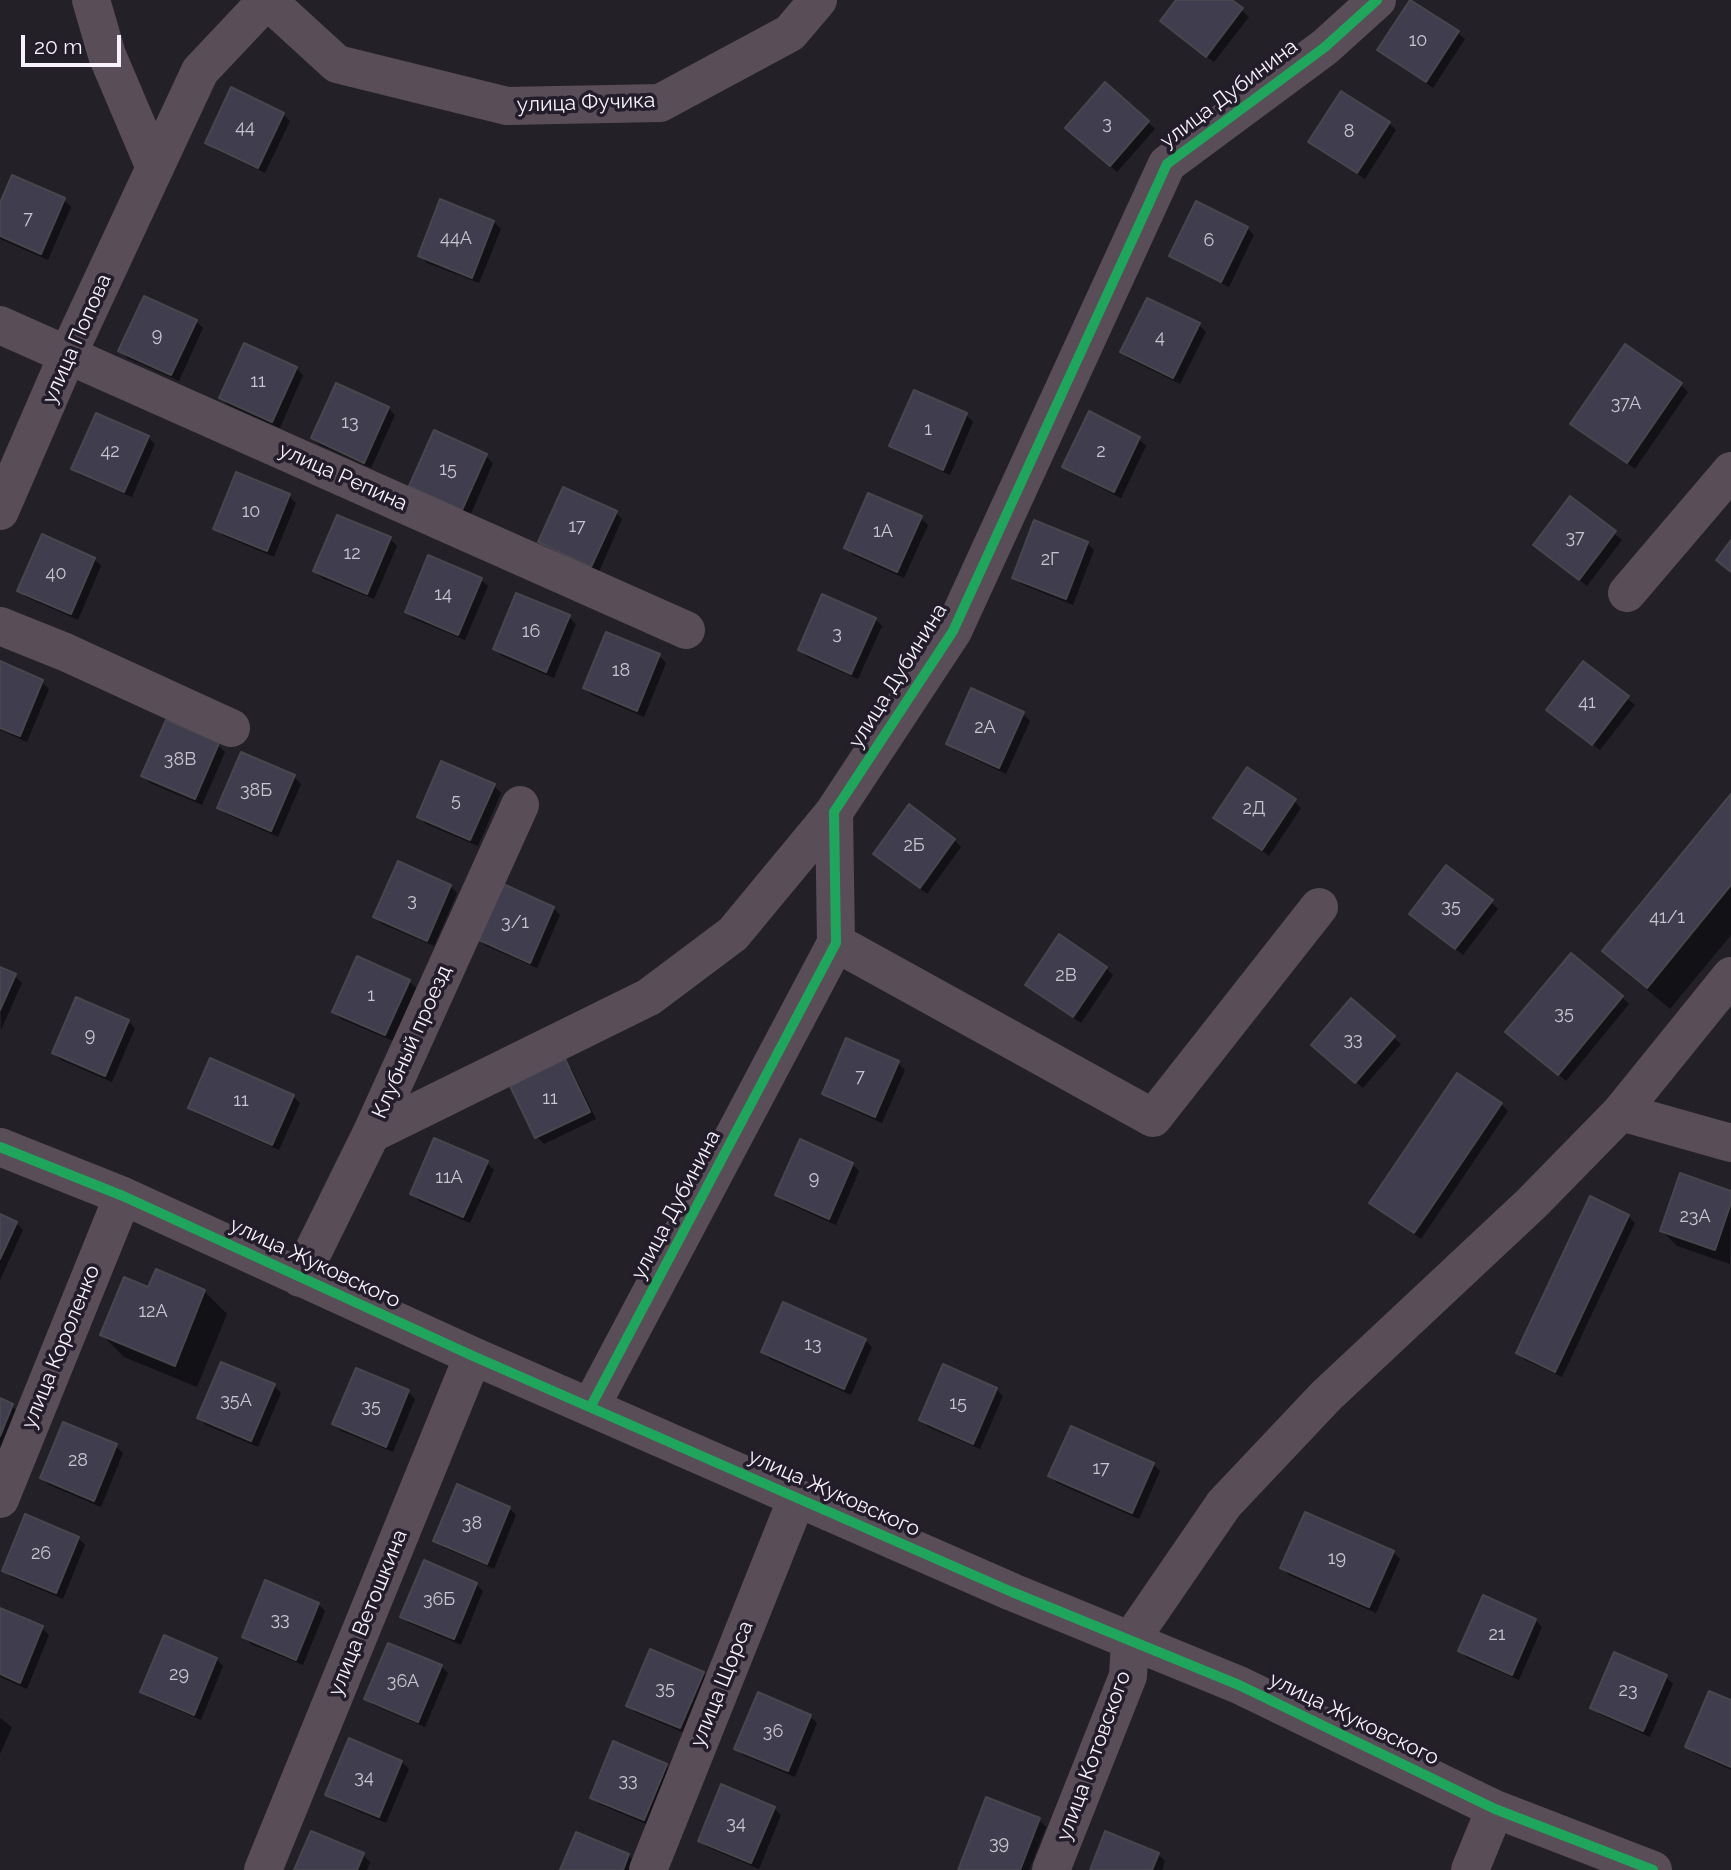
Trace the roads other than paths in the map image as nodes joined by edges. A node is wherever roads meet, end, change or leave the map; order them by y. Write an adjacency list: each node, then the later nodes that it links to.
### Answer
1 (91, 0): 5 (street)
2 (267, 0): 3 (street, улица Фучика); 5 (street, улица Попова)
3 (818, 0)
4 (1377, 0): 15 (street, улица Дубинина)
5 (155, 168): 7 (street, улица Попова)
6 (0, 325): 7 (street, улица Репина)
7 (68, 354): 9 (street, улица Попова); 12 (street, улица Репина)
8 (1731, 471): 10 (street)
9 (0, 511)
10 (1627, 593)
11 (0, 626): 13 (street)
12 (686, 630)
13 (231, 728)
14 (520, 805): 20 (street, Клубный проезд)
15 (834, 812): 17 (street, улица Дубинина); 20 (street)
16 (1319, 908): 17 (street)
17 (836, 943): 26 (street, улица Дубинина)
18 (1731, 976): 19 (street)
19 (1621, 1111): 21 (street); 29 (street)
20 (371, 1134): 24 (street, Клубный проезд)
21 (1731, 1143)
22 (0, 1147): 23 (street, улица Жуковского)
23 (123, 1196): 24 (street, улица Жуковского); 28 (street, улица Короленко)
24 (300, 1278): 25 (street, улица Жуковского)
25 (473, 1356): 26 (street, улица Жуковского); 31 (street, улица Ветошкина)
26 (591, 1406): 27 (street, улица Жуковского)
27 (797, 1498): 29 (street, улица Жуковского); 32 (street, улица Щорса)
28 (0, 1499)
29 (1130, 1641): 30 (street, улица Жуковского); 33 (street, улица Котовского)
30 (1495, 1809): 34 (street); 35 (street, улица Жуковского)
31 (263, 1870)
32 (648, 1870)
33 (1051, 1870)
34 (1470, 1870)
35 (1653, 1870)

